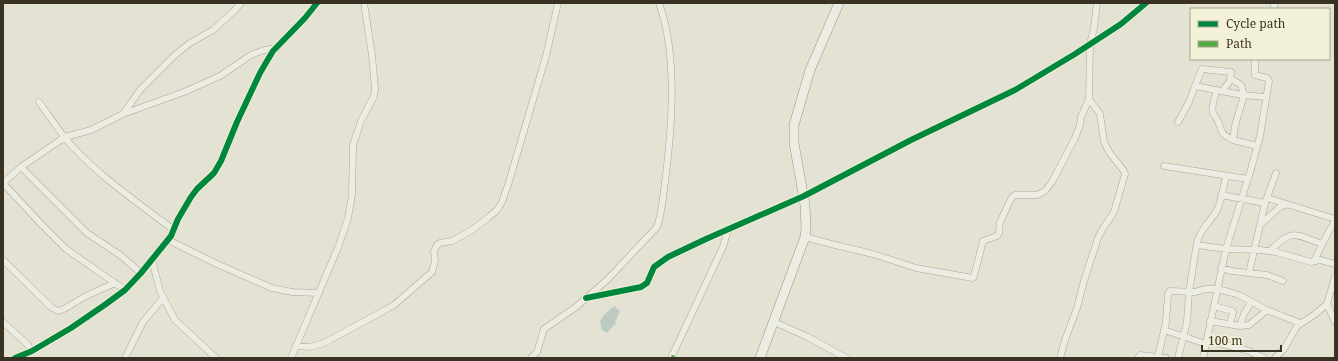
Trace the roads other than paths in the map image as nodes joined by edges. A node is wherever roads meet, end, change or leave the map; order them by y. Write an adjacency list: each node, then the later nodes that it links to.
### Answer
1 (241, 3): 19 (street)
2 (317, 3): 10 (street)
3 (364, 3): 58 (street)
4 (558, 3): 75 (street)
5 (658, 3): 60 (street)
6 (839, 3): 29 (street)
7 (1097, 3): 9 (street)
8 (1146, 3): 9 (street)
9 (1090, 44): 17 (street); 29 (street)
10 (277, 48): 19 (street); 37 (street)
11 (1255, 60): 16 (street)
12 (1230, 78): 13 (street); 14 (street); 15 (street)
13 (1195, 86): 14 (street); 20 (street)
14 (1220, 90): 15 (street); 22 (street)
15 (1244, 95): 16 (street); 22 (street)
16 (1266, 97): 23 (street)
17 (1089, 98): 38 (street); 86 (street)
18 (39, 102): 21 (street)
19 (123, 114): 21 (street)
20 (1178, 122)
21 (65, 137): 25 (street); 37 (street)
22 (1233, 140): 23 (street)
23 (1257, 146): 28 (street)
24 (1164, 166): 27 (street)
25 (21, 167): 51 (street); 54 (street)
26 (1276, 173): 32 (street)
27 (1226, 176): 28 (street); 30 (street)
28 (1248, 180): 31 (street)
29 (804, 196): 36 (street); 38 (street)
30 (1221, 196): 31 (street); 41 (street)
31 (1241, 200): 32 (street); 42 (street)
32 (1266, 201): 33 (street); 35 (street)
33 (1286, 205): 34 (street); 35 (street)
34 (1335, 220): 40 (street)
35 (1261, 225): 43 (street)
36 (728, 229): 60 (street); 83 (street)
37 (174, 230): 39 (street)
38 (805, 237): 67 (street)
39 (168, 240): 46 (street); 58 (street)
40 (1322, 244): 44 (street); 47 (street)
41 (1197, 245): 42 (street); 57 (street)
42 (1226, 249): 43 (street); 49 (street)
43 (1255, 250): 44 (street); 50 (street)
44 (1270, 251): 47 (street)
45 (3, 260): 54 (street)
46 (152, 260): 51 (street); 59 (street)
47 (1314, 261): 48 (street)
48 (1335, 264)
49 (1221, 268): 50 (street); 55 (street)
50 (1249, 273): 53 (street)
51 (141, 274): 56 (street)
52 (1335, 277): 62 (street)
53 (1283, 281)
54 (115, 283): 56 (street)
55 (1217, 289): 57 (street); 61 (street); 63 (street)
56 (125, 290): 76 (street)
57 (1189, 292): 72 (street); 73 (street)
58 (319, 293): 75 (street)
59 (163, 298): 79 (street); 80 (street)
60 (586, 298): 82 (street)
61 (1251, 302): 64 (street); 71 (street)
62 (1327, 304): 68 (street); 69 (street)
63 (1214, 306): 65 (street); 70 (street)
64 (1267, 310): 69 (street); 71 (street)
65 (1210, 321): 70 (street); 74 (street)
66 (3, 322): 76 (street)
67 (774, 322): 84 (street); 85 (street)
68 (1335, 322)
69 (1300, 323): 92 (street)
70 (1230, 324): 71 (street)
71 (1240, 326)
72 (1164, 330): 73 (street); 77 (street)
73 (1184, 336): 74 (street); 89 (street)
74 (1206, 342): 90 (street); 91 (street)
75 (296, 346): 81 (street)
76 (32, 351): 78 (street)
77 (1158, 357): 87 (street); 88 (street)
78 (15, 358)
79 (125, 358)
80 (216, 358)
81 (291, 358)
82 (531, 358)
83 (672, 358)
84 (760, 358)
85 (846, 358)
86 (1060, 358)
87 (1138, 358)
88 (1166, 358)
89 (1178, 358)
90 (1203, 358)
91 (1264, 358)
92 (1275, 358)

